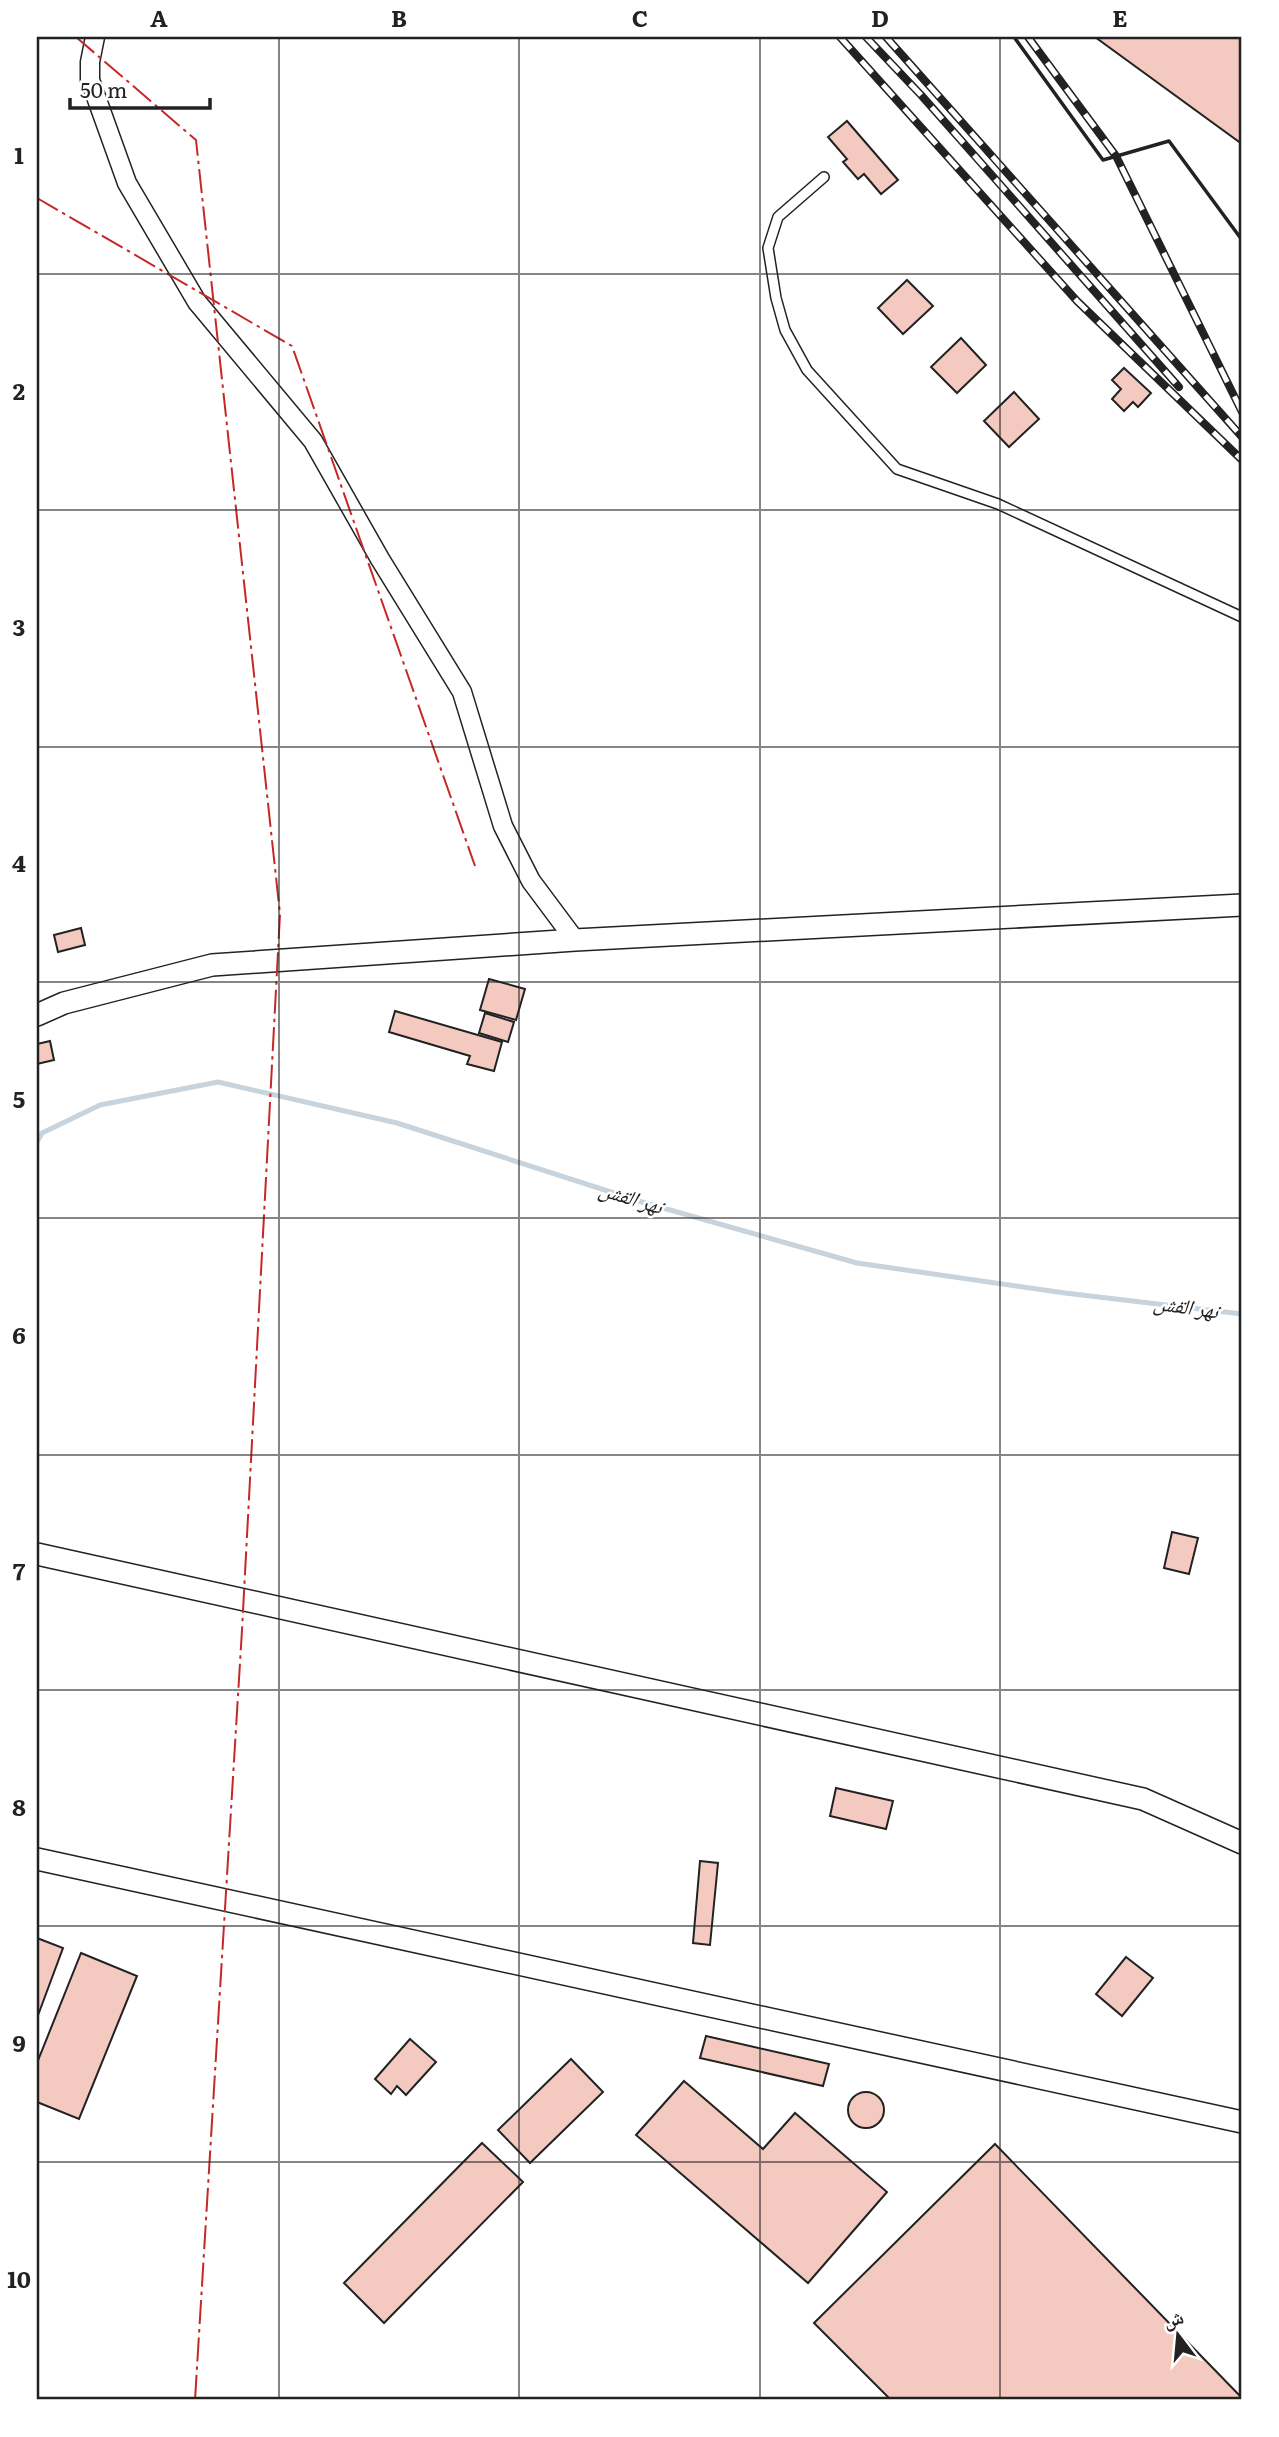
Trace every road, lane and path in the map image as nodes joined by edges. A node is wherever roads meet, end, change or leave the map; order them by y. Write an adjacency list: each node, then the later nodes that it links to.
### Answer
1 (95, 37): 5 (street)
2 (824, 177): 3 (lane)
3 (1242, 617)
4 (1242, 905): 5 (street)
5 (576, 940): 6 (street)
6 (37, 1015)
7 (37, 1554): 8 (street)
8 (1242, 1843)
9 (37, 1859): 10 (street)
10 (1242, 2122)

